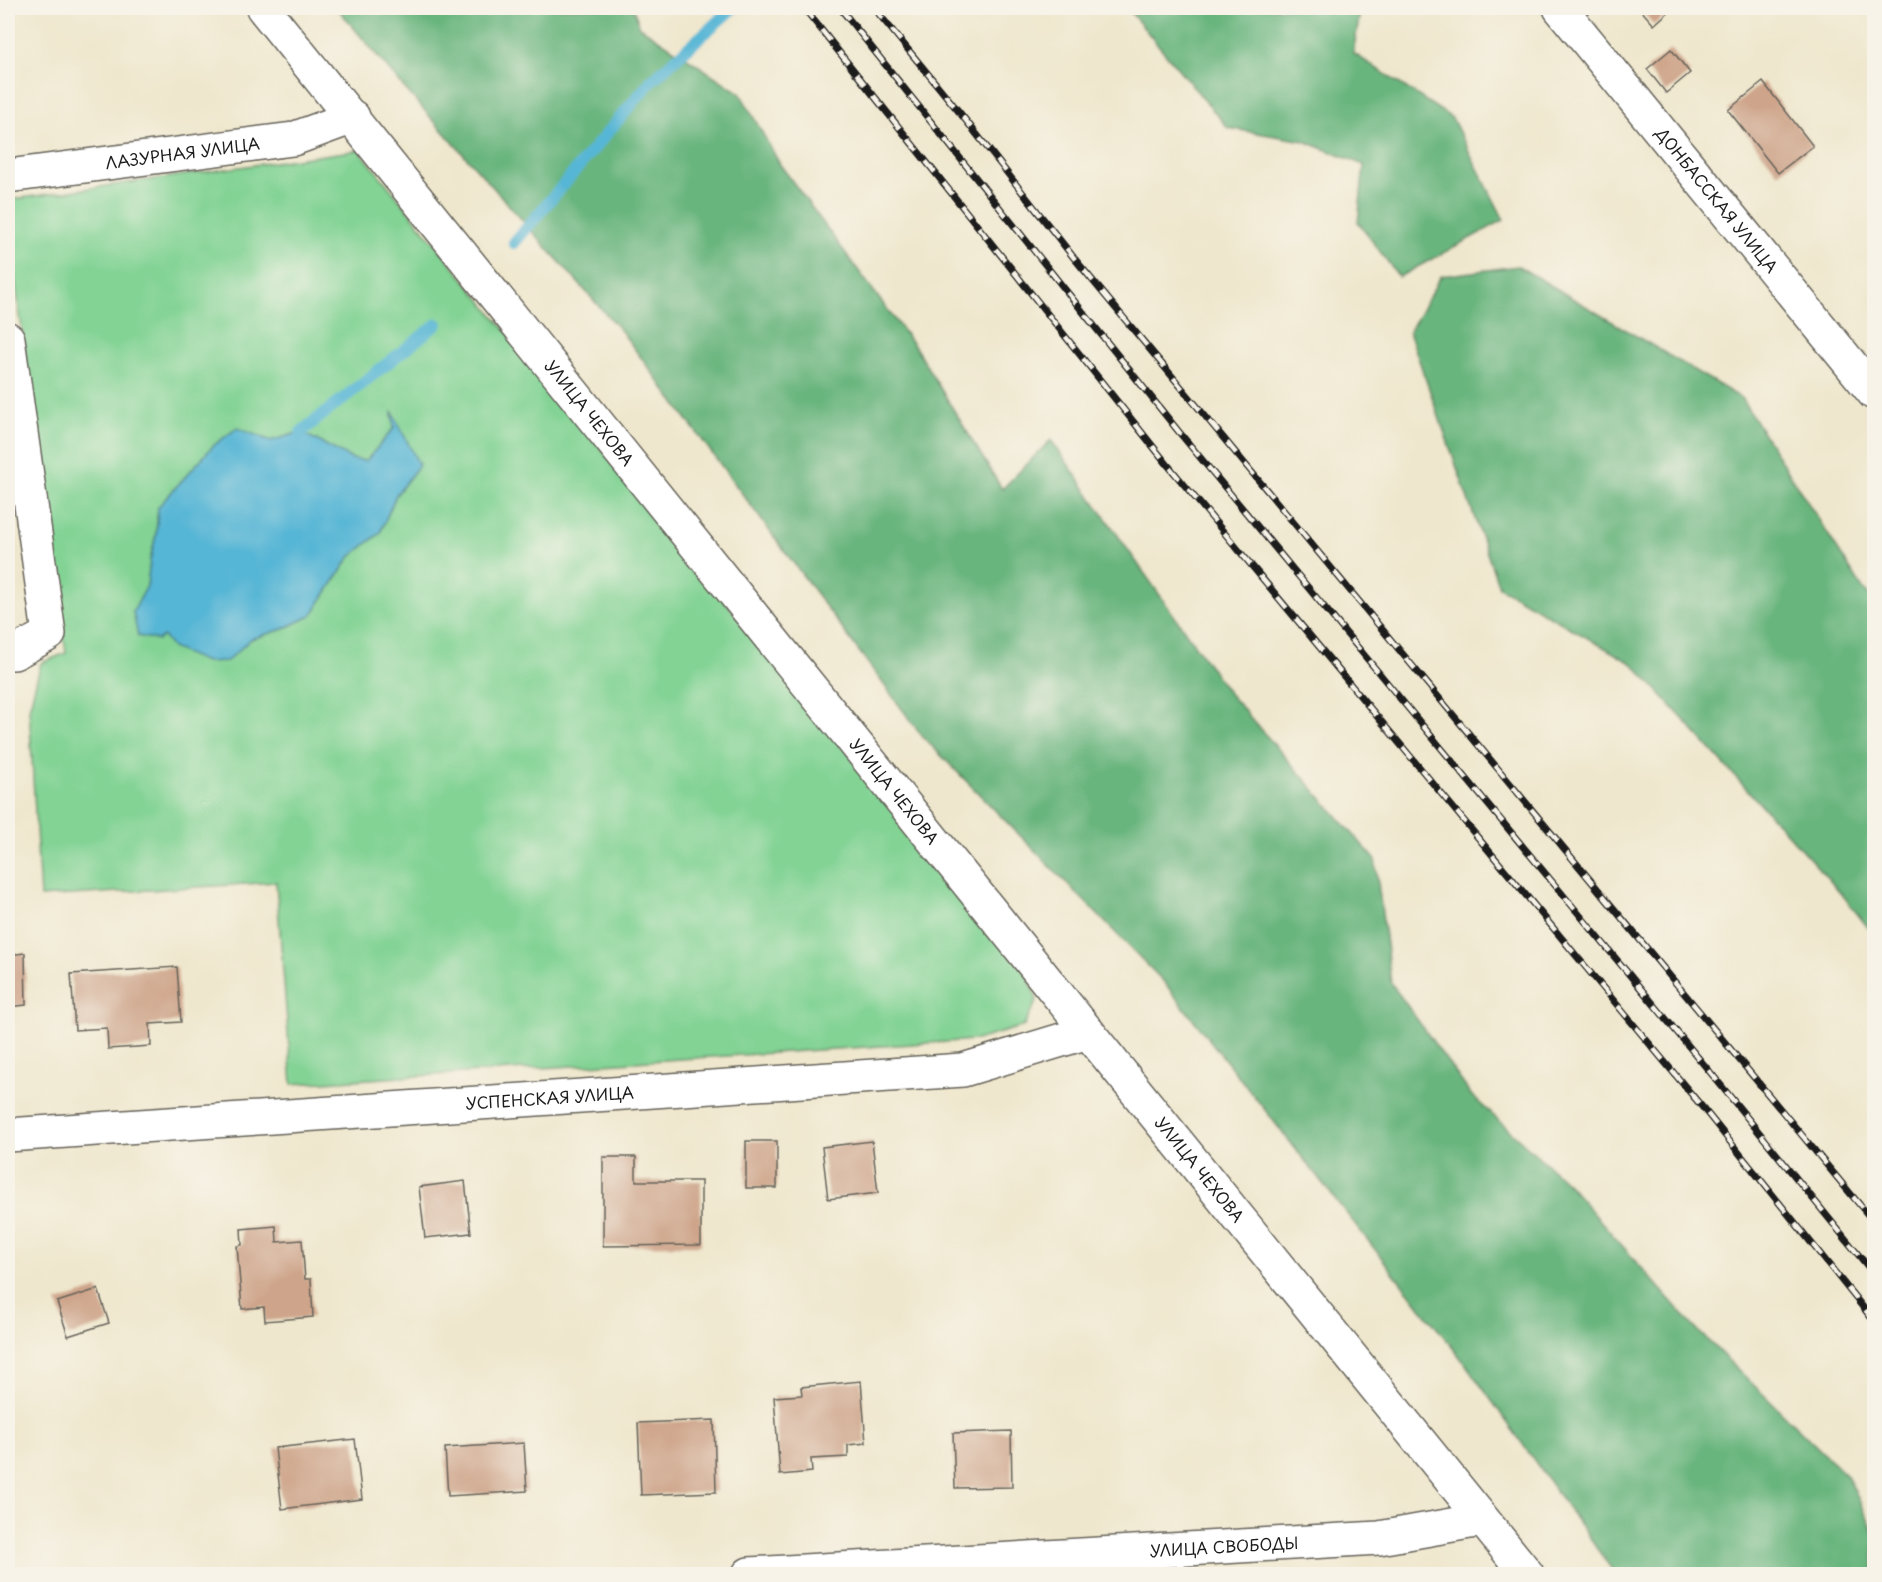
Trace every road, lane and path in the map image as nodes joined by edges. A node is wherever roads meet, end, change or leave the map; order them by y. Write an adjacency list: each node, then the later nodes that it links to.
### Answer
1 (263, 8): 3 (street, УЛИЦА ЧЕХОВА)
2 (1560, 8): 6 (street, ДОНБАССКАЯ УЛИЦА)
3 (352, 117): 4 (street, ЛАЗУРНАЯ УЛИЦА); 8 (street, УЛИЦА ЧЕХОВА)
4 (8, 176)
5 (8, 339): 7 (street)
6 (1875, 393)
7 (8, 653)
8 (1088, 1032): 9 (street, УСПЕНСКАЯ УЛИЦА); 10 (street, УЛИЦА ЧЕХОВА)
9 (8, 1135)
10 (1481, 1520): 11 (street, УЛИЦА СВОБОДЫ); 12 (street, УЛИЦА ЧЕХОВА)
11 (749, 1575)
12 (1527, 1575)

